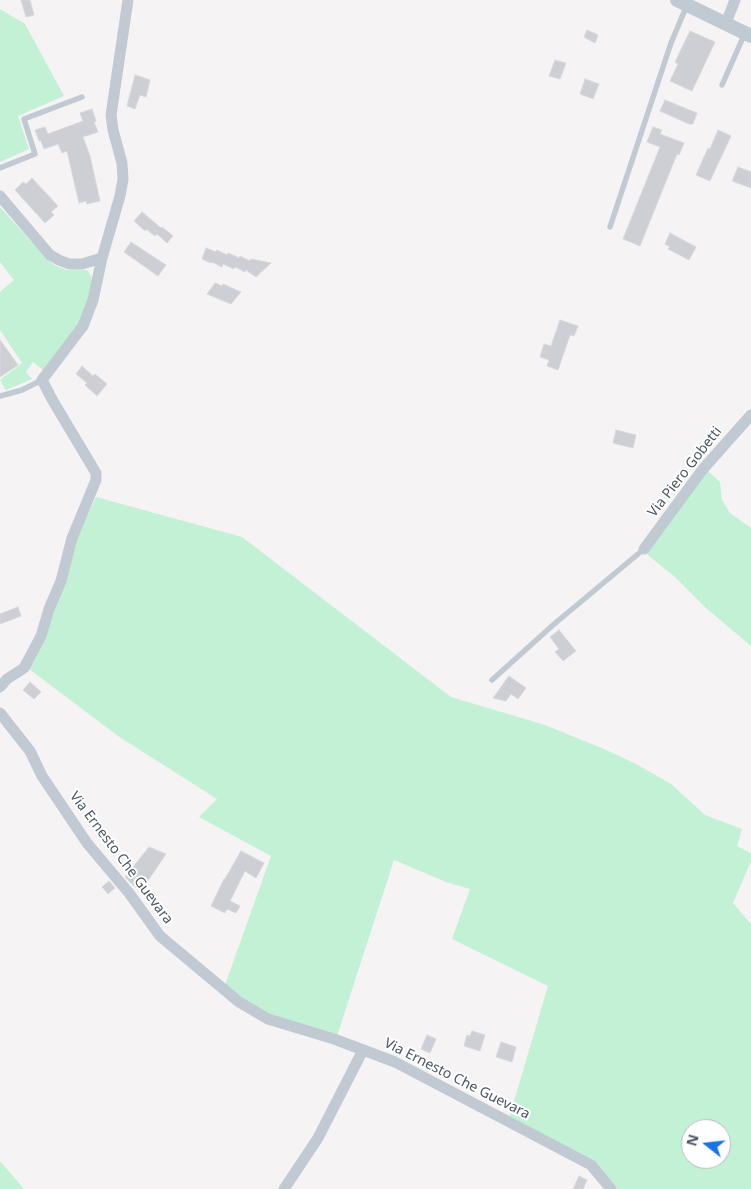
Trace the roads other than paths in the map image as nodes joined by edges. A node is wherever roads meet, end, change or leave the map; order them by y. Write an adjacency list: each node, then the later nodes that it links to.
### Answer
1 (128, 0): 11 (street)
2 (736, 0): 4 (street)
3 (682, 2): 4 (street); 10 (lane)
4 (726, 24): 5 (street)
5 (748, 35): 6 (lane)
6 (722, 85)
7 (82, 97): 8 (lane)
8 (0, 168)
9 (0, 196): 11 (street)
10 (610, 227)
11 (102, 258): 12 (street)
12 (42, 380): 13 (lane); 17 (street)
13 (0, 396)
14 (751, 415): 15 (street, Via Piero Gobetti)
15 (644, 549): 16 (lane)
16 (492, 680)
17 (0, 687)
18 (0, 713): 19 (street, Via Ernesto Che Guevara)
19 (363, 1050): 20 (street); 21 (street, Via Ernesto Che Guevara)
20 (284, 1189)
21 (612, 1189)

